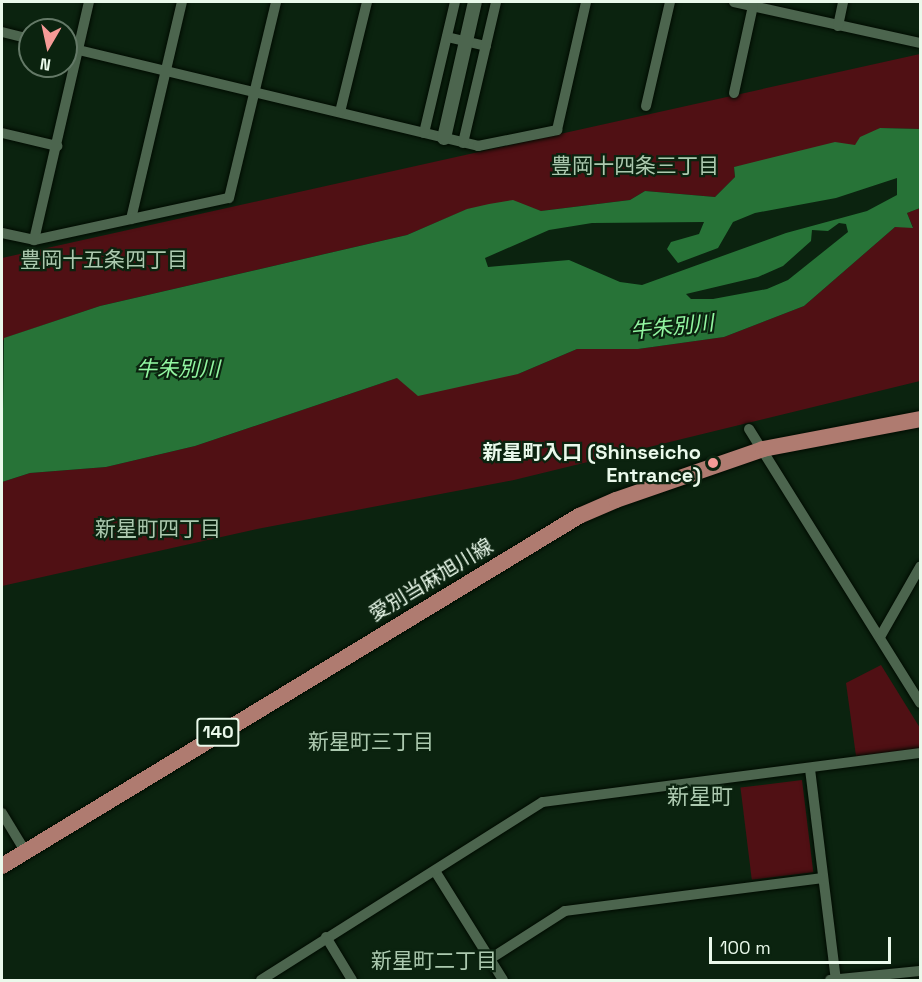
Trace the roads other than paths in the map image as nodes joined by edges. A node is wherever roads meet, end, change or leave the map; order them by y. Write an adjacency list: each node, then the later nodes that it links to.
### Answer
1 (89, 2): 20 (street)
2 (182, 2): 21 (street)
3 (276, 2): 23 (street)
4 (367, 2): 26 (street)
5 (455, 2): 16 (street)
6 (476, 2): 17 (street)
7 (496, 2): 19 (street)
8 (586, 2): 30 (street)
9 (670, 2): 25 (street)
10 (734, 2): 12 (street)
11 (843, 2): 13 (street)
12 (753, 6): 13 (street); 24 (street)
13 (837, 27): 18 (street)
14 (2, 32): 15 (street)
15 (18, 36)
16 (447, 37): 17 (street); 28 (street)
17 (466, 42): 19 (street); 29 (street)
18 (921, 43)
19 (486, 46): 30 (street)
20 (78, 50): 21 (street)
21 (166, 70): 23 (street); 32 (street)
22 (72, 78): 31 (street)
23 (255, 91): 26 (street); 32 (street)
24 (734, 93)
25 (646, 106)
26 (340, 112): 28 (street)
27 (2, 133): 31 (street)
28 (424, 133): 29 (street)
29 (444, 138): 30 (street)
30 (463, 143)
31 (57, 146): 34 (street)
32 (131, 219): 34 (street)
33 (2, 233): 34 (street)
34 (34, 240)
35 (921, 419): 37 (main road, 愛別当麻旭川線 / 140)
36 (749, 429): 37 (street)
37 (763, 449): 39 (street); 44 (main road, 愛別当麻旭川線 / 140)
38 (921, 567): 39 (street)
39 (880, 637): 40 (street)
40 (921, 703)
41 (921, 753): 42 (street)
42 (810, 769): 46 (street); 47 (street)
43 (2, 813): 44 (street)
44 (25, 851): 45 (main road, 愛別当麻旭川線 / 140)
45 (2, 866)
46 (435, 871): 48 (street); 49 (street)
47 (822, 878): 49 (street); 51 (street)
48 (326, 937): 52 (street); 53 (street)
49 (490, 959): 54 (street)
50 (921, 971): 51 (street)
51 (833, 980)
52 (261, 981)
53 (352, 981)
54 (503, 981)

